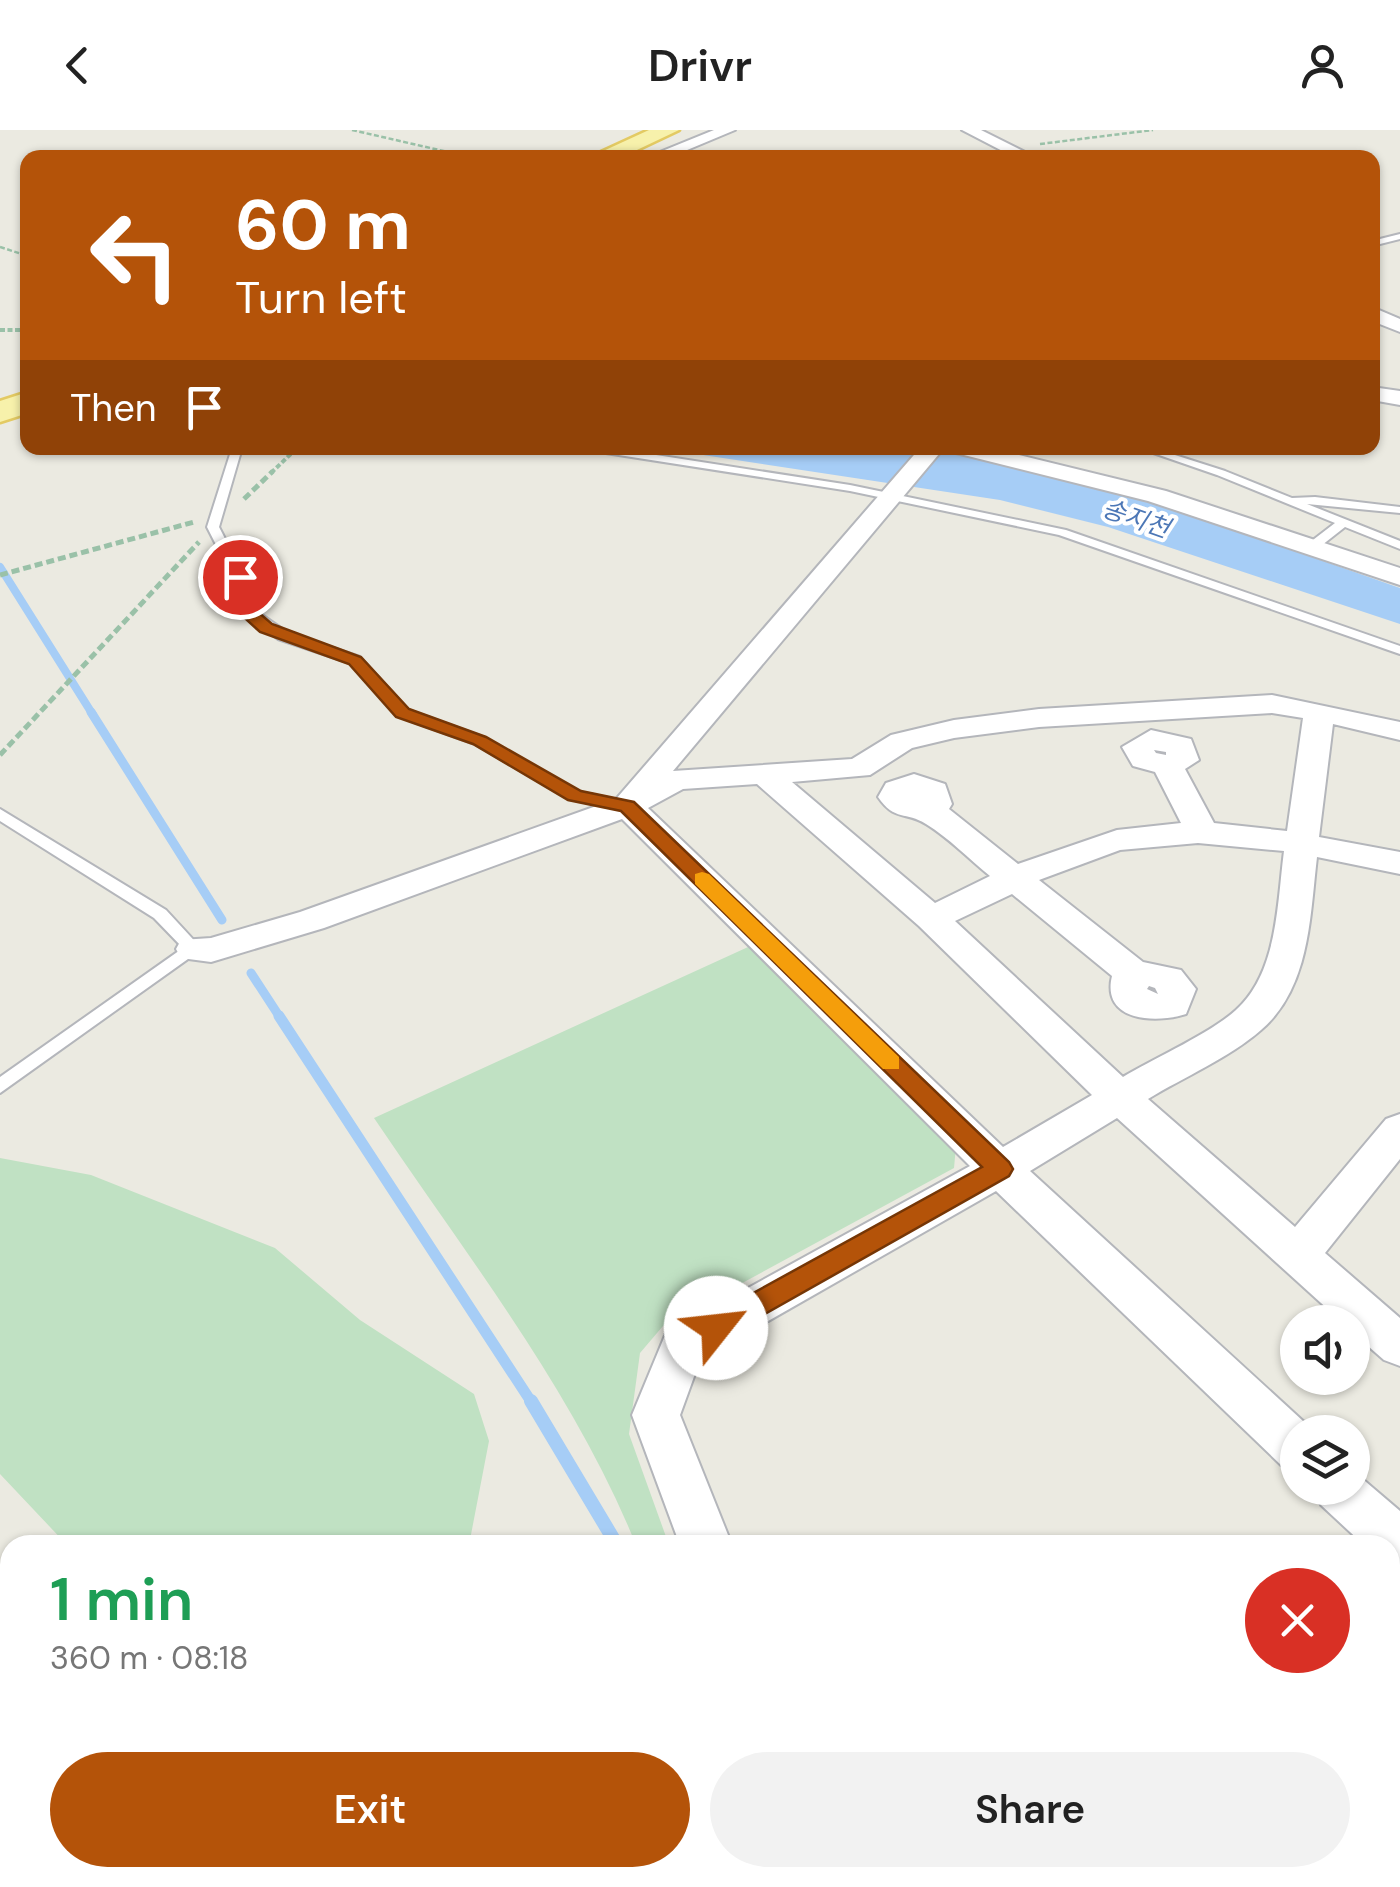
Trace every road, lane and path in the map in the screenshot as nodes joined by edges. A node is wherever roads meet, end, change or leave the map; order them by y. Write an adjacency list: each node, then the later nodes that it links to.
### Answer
1 (352, 130): 8 (path)
2 (668, 130): 9 (main road)
3 (692, 130): 10 (main road)
4 (728, 130): 11 (street)
5 (969, 130): 7 (street)
6 (1153, 130): 7 (path)
7 (1010, 148): 12 (street)
8 (439, 150)
9 (619, 150)
10 (644, 150)
11 (674, 150)
12 (1014, 150)
13 (234, 455): 23 (lane)
14 (289, 455): 23 (path)
15 (641, 455): 19 (lane)
16 (926, 455): 19 (street)
17 (993, 455): 25 (street)
18 (1166, 455): 20 (lane)
19 (894, 492): 28 (lane); 34 (street)
20 (1288, 502): 21 (lane); 22 (lane)
21 (1400, 510)
22 (1342, 524): 24 (lane); 25 (lane)
23 (213, 526): 26 (path); 31 (path); 34 (lane)
24 (1400, 545)
25 (1313, 546): 27 (street)
26 (0, 575)
27 (1400, 577)
28 (1400, 650)
29 (1319, 712): 30 (street); 33 (street); 38 (street)
30 (1400, 731)
31 (0, 755)
32 (1167, 765): 37 (street)
33 (763, 774): 34 (street); 41 (street)
34 (627, 806): 42 (street); 47 (street)
35 (928, 808): 40 (street)
36 (0, 814): 42 (lane)
37 (1202, 830): 38 (street); 40 (street)
38 (1302, 844): 39 (street); 45 (street)
39 (1400, 863)
40 (1021, 880): 41 (street); 43 (street)
41 (930, 918): 45 (street)
42 (202, 950): 44 (lane)
43 (1134, 974)
44 (0, 1086)
45 (1120, 1098): 47 (street); 48 (street)
46 (1400, 1130): 48 (street)
47 (1000, 1169): 50 (street); 52 (street)
48 (1298, 1255): 49 (street)
49 (1400, 1346)
50 (1280, 1432)
51 (1356, 1505): 53 (street)
52 (702, 1535)
53 (1389, 1535)

